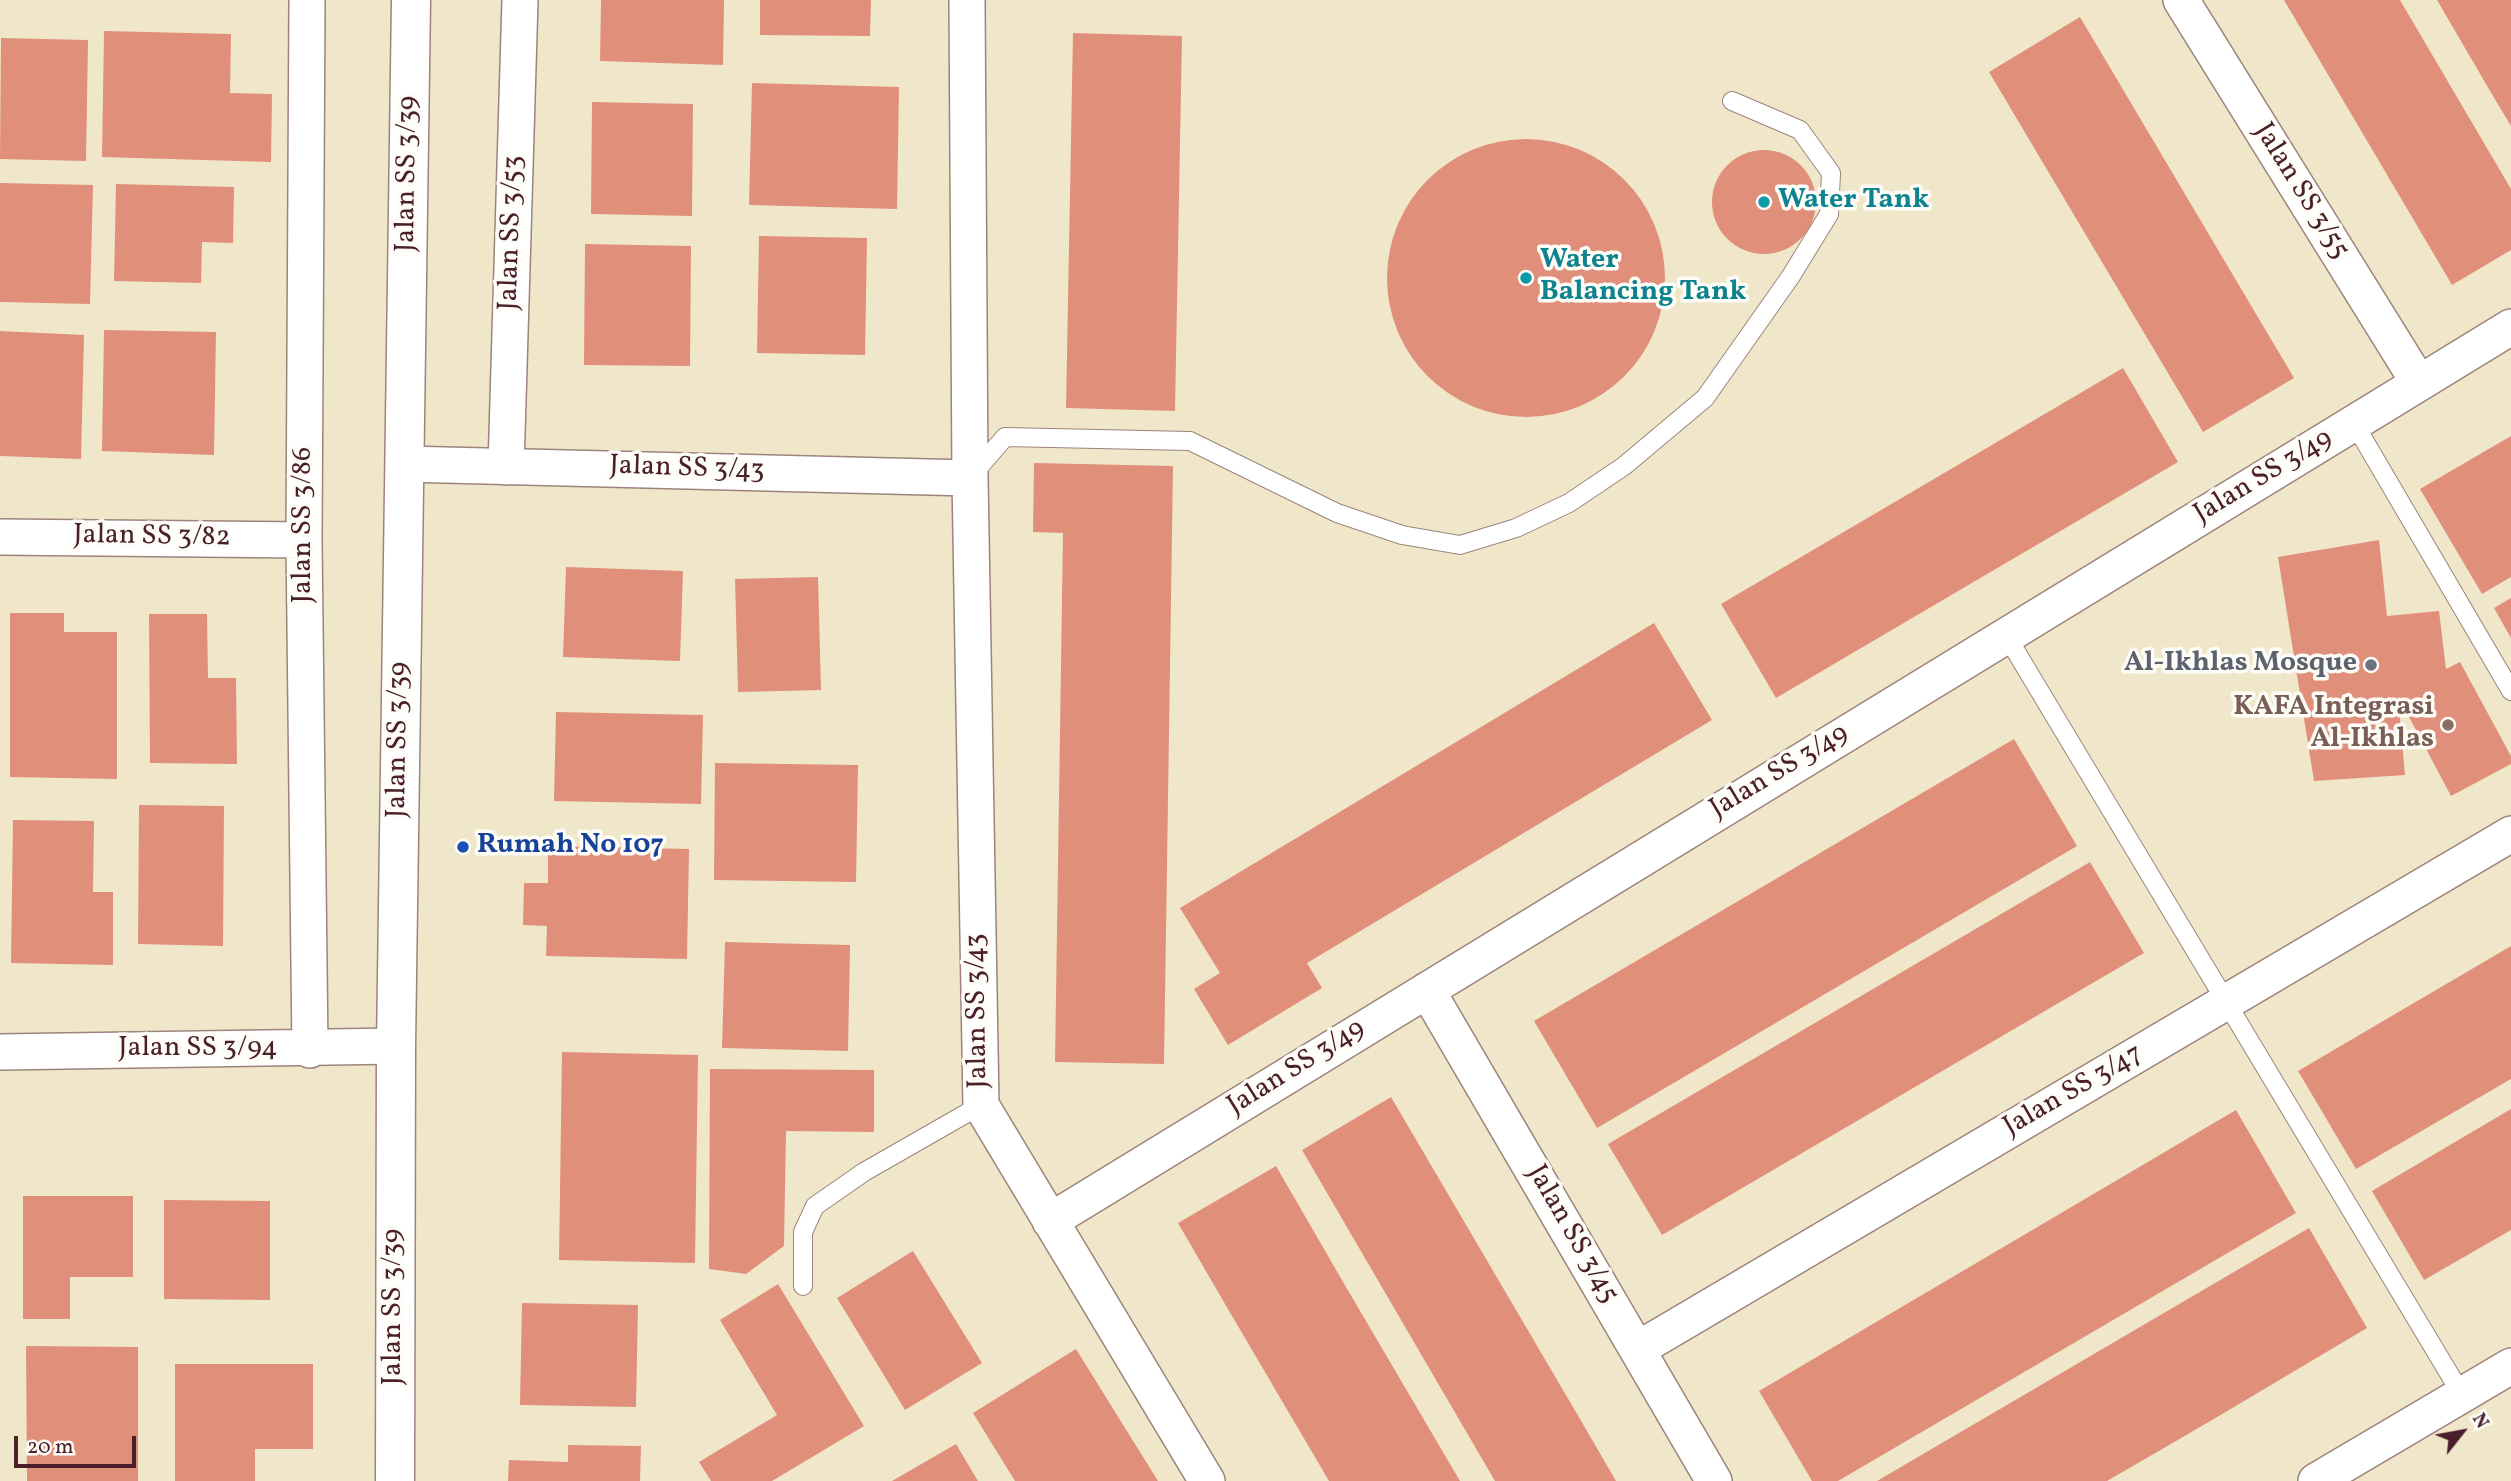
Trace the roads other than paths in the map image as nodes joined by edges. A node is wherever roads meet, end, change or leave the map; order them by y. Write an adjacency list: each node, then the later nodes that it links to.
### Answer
1 (307, 0): 14 (street, Jalan SS 3/86)
2 (411, 0): 10 (street, Jalan SS 3/39)
3 (520, 0): 11 (street, Jalan SS 3/53)
4 (967, 0): 12 (street, Jalan SS 3/43)
5 (2181, 0): 8 (street, Jalan SS 3/55)
6 (1732, 101): 12 (lane)
7 (2511, 327): 8 (street, Jalan SS 3/49)
8 (2419, 383): 9 (street, Jalan SS 3/49)
9 (2354, 423): 15 (street, Jalan SS 3/49); 16 (lane)
10 (404, 464): 11 (street, Jalan SS 3/43); 20 (street, Jalan SS 3/39)
11 (506, 467): 12 (street, Jalan SS 3/43)
12 (970, 478): 23 (street, Jalan SS 3/43)
13 (0, 537): 14 (street, Jalan SS 3/82)
14 (304, 540): 21 (street, Jalan SS 3/86)
15 (2006, 635): 18 (street, Jalan SS 3/49); 19 (lane)
16 (2511, 691)
17 (2511, 834): 19 (street, Jalan SS 3/47)
18 (1427, 990): 24 (street, Jalan SS 3/49); 26 (street, Jalan SS 3/45)
19 (2226, 1002): 26 (street, Jalan SS 3/47); 28 (lane)
20 (396, 1046): 21 (street, Jalan SS 3/94); 29 (street, Jalan SS 3/39)
21 (310, 1050): 22 (street, Jalan SS 3/94)
22 (0, 1052)
23 (981, 1105): 24 (street, Jalan SS 3/43); 25 (lane)
24 (1050, 1221): 30 (street, Jalan SS 3/43)
25 (803, 1286)
26 (1638, 1349): 31 (street, Jalan SS 3/45)
27 (2511, 1366): 28 (street)
28 (2462, 1395): 32 (street)
29 (395, 1481)
30 (1207, 1481)
31 (1714, 1481)
32 (2316, 1481)

